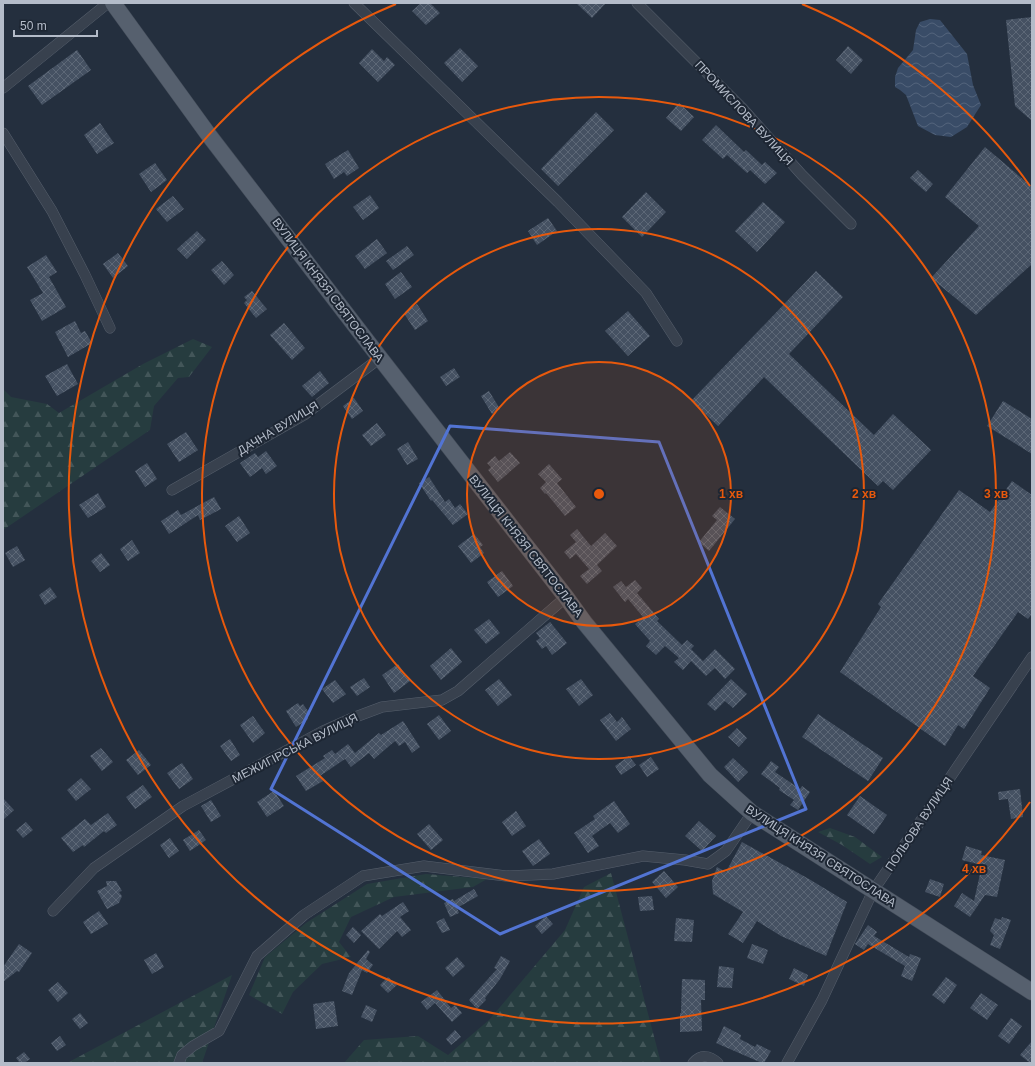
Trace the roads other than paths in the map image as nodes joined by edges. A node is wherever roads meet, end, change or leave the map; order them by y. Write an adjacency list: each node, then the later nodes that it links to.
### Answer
1 (108, 3): 5 (street)
2 (113, 3): 10 (main road, ВУЛИЦЯ КНЯЗЯ СВЯТОСЛАВА)
3 (354, 3): 9 (street)
4 (637, 3): 7 (street, ПРОМИСЛОВА ВУЛИЦЯ)
5 (3, 88)
6 (3, 133): 8 (street)
7 (851, 224)
8 (110, 328)
9 (677, 341)
10 (380, 358): 11 (street, ДАЧНА ВУЛИЦЯ); 12 (main road, ВУЛИЦЯ КНЯЗЯ СВЯТОСЛАВА)
11 (172, 490)
12 (566, 597): 14 (main road, ВУЛИЦЯ КНЯЗЯ СВЯТОСЛАВА); 16 (street, МЕЖИГІРСЬКА ВУЛИЦЯ)
13 (1032, 657): 15 (street, ПОЛЬОВА ВУЛИЦЯ)
14 (752, 813): 15 (main road, ВУЛИЦЯ КНЯЗЯ СВЯТОСЛАВА); 18 (street)
15 (873, 891): 17 (main road, ВУЛИЦЯ КНЯЗЯ СВЯТОСЛАВА); 21 (street, ПОЛЬОВА ВУЛИЦЯ)
16 (53, 911)
17 (1032, 992)
18 (178, 1063)
19 (692, 1063): 20 (street)
20 (718, 1063)
21 (787, 1063)

